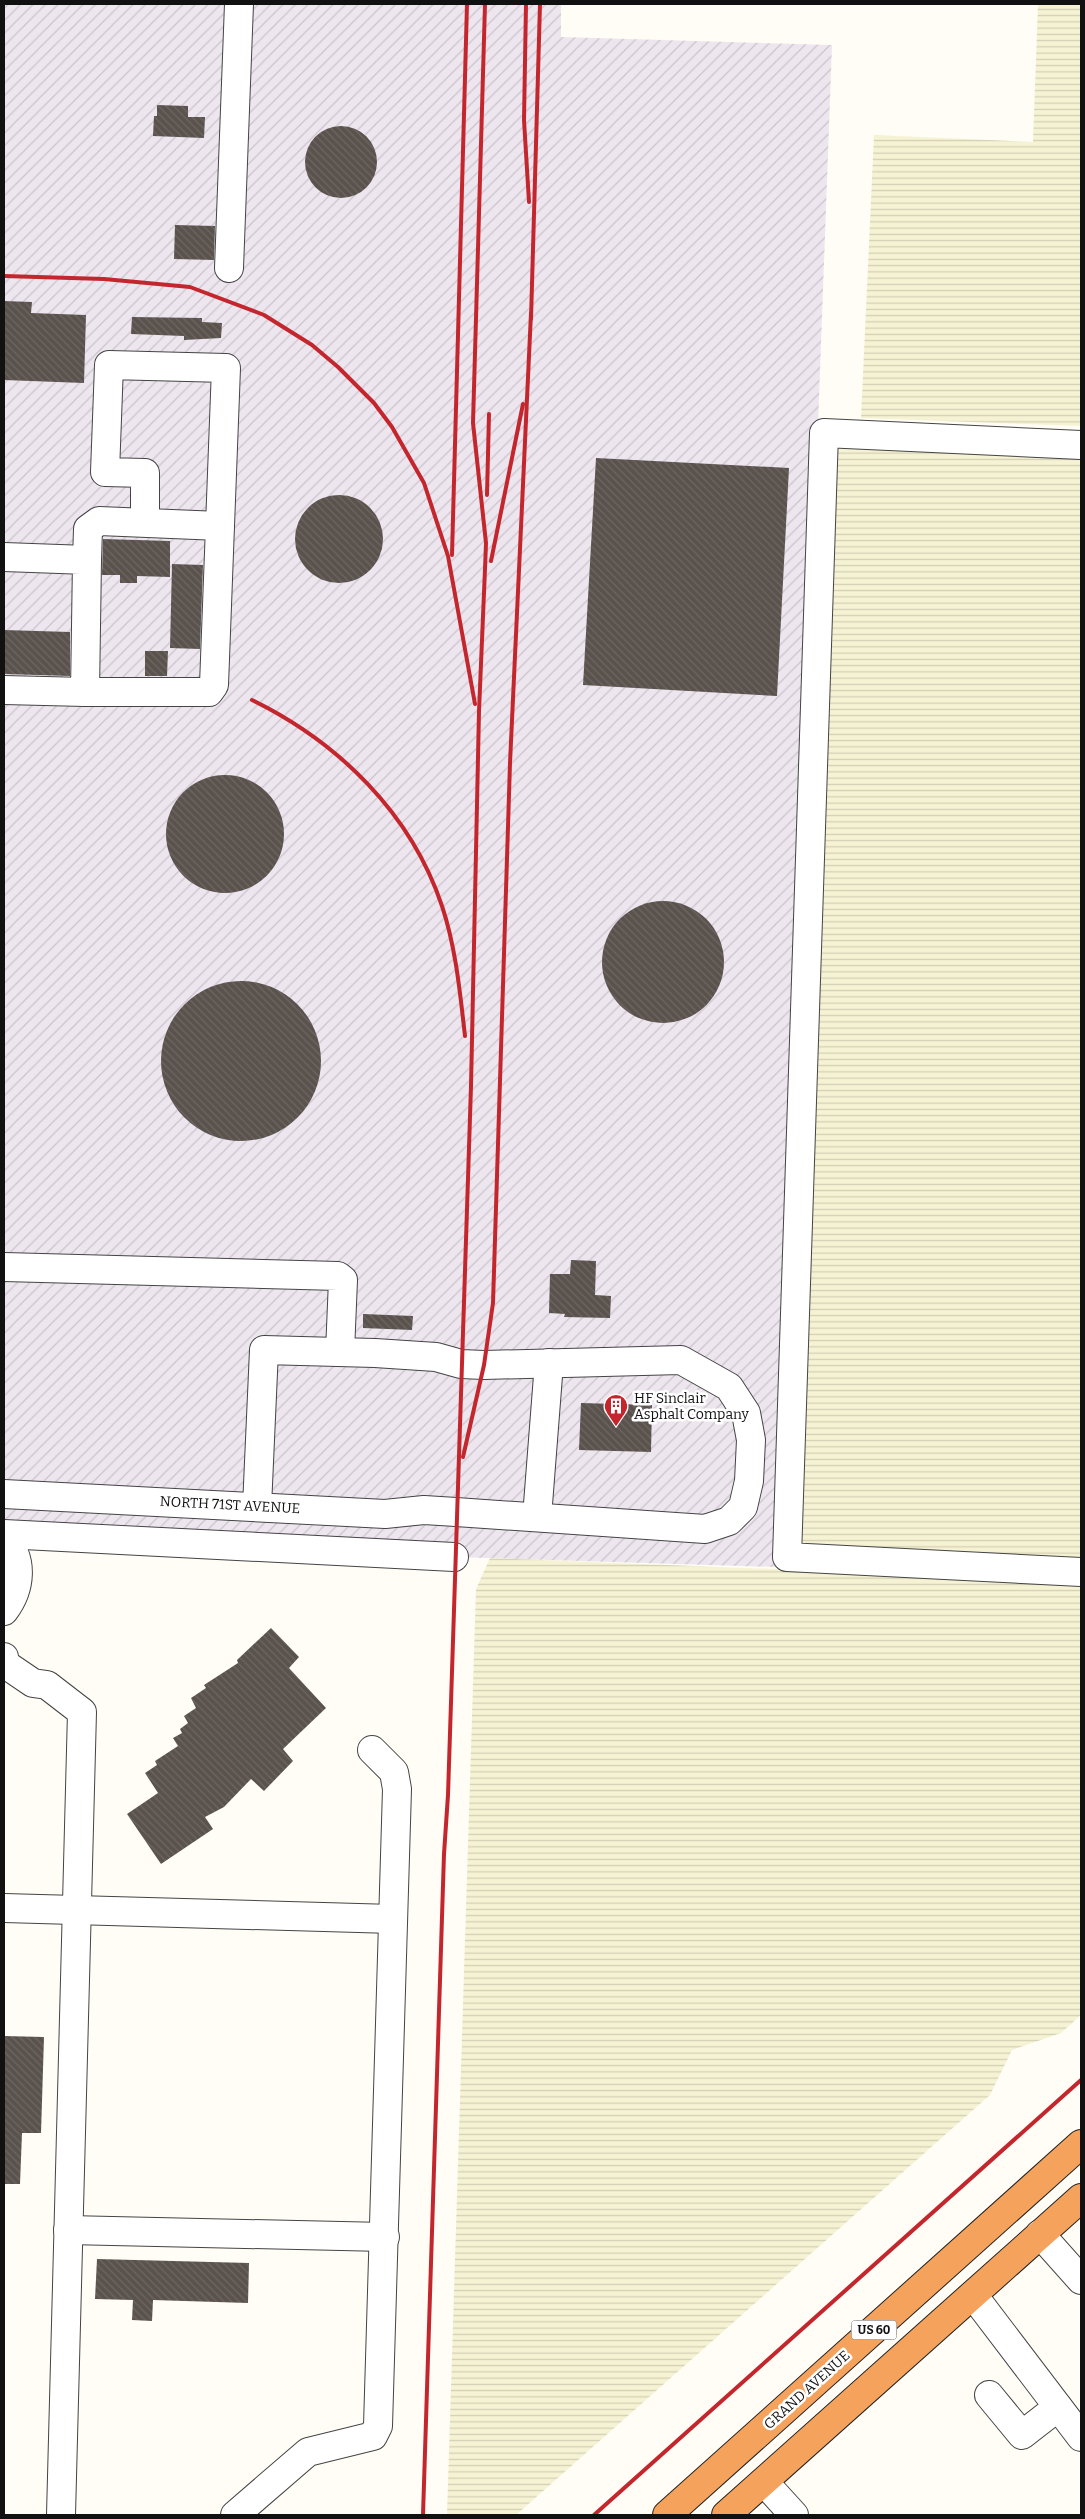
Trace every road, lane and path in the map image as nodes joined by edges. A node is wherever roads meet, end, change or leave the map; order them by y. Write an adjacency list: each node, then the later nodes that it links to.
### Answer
1 (239, 4): 2 (lane)
2 (229, 268)
3 (1081, 445): 19 (lane)
4 (145, 522): 5 (lane); 5 (lane); 7 (lane)
5 (220, 526): 9 (lane)
6 (4, 557): 7 (lane)
7 (87, 560): 9 (lane)
8 (4, 690): 9 (lane)
9 (85, 692)
10 (4, 1268): 11 (lane)
11 (340, 1352): 12 (lane, NORTH 71ST AVENUE); 14 (lane, NORTH 71ST AVENUE)
12 (549, 1363): 15 (lane); 15 (lane, NORTH 71ST AVENUE)
13 (4, 1494): 14 (lane, NORTH 71ST AVENUE)
14 (257, 1507): 15 (lane, NORTH 71ST AVENUE)
15 (537, 1517)
16 (4, 1534): 18 (lane)
17 (4, 1538): 20 (lane)
18 (454, 1557)
19 (1081, 1572)
20 (4, 1611)
21 (4, 1651): 23 (lane)
22 (4, 1657): 23 (lane)
23 (47, 1685): 26 (lane)
24 (372, 1750): 27 (lane)
25 (4, 1908): 26 (lane)
26 (77, 1910): 27 (lane); 30 (lane)
27 (393, 1919): 32 (lane)
28 (1081, 2144): 42 (highway, GRAND AVENUE / US 60)
29 (1081, 2198): 31 (highway, US 60)
30 (68, 2230): 32 (lane); 40 (lane)
31 (1040, 2234): 33 (lane); 34 (highway, US 60)
32 (385, 2237): 41 (lane)
33 (1081, 2280)
34 (973, 2295): 36 (lane); 38 (highway, US 60)
35 (989, 2395): 36 (lane)
36 (1058, 2407): 37 (lane)
37 (1081, 2437)
38 (764, 2482): 39 (highway, US 60); 43 (lane)
39 (729, 2514)
40 (61, 2515)
41 (235, 2515)
42 (667, 2515)
43 (794, 2515)

